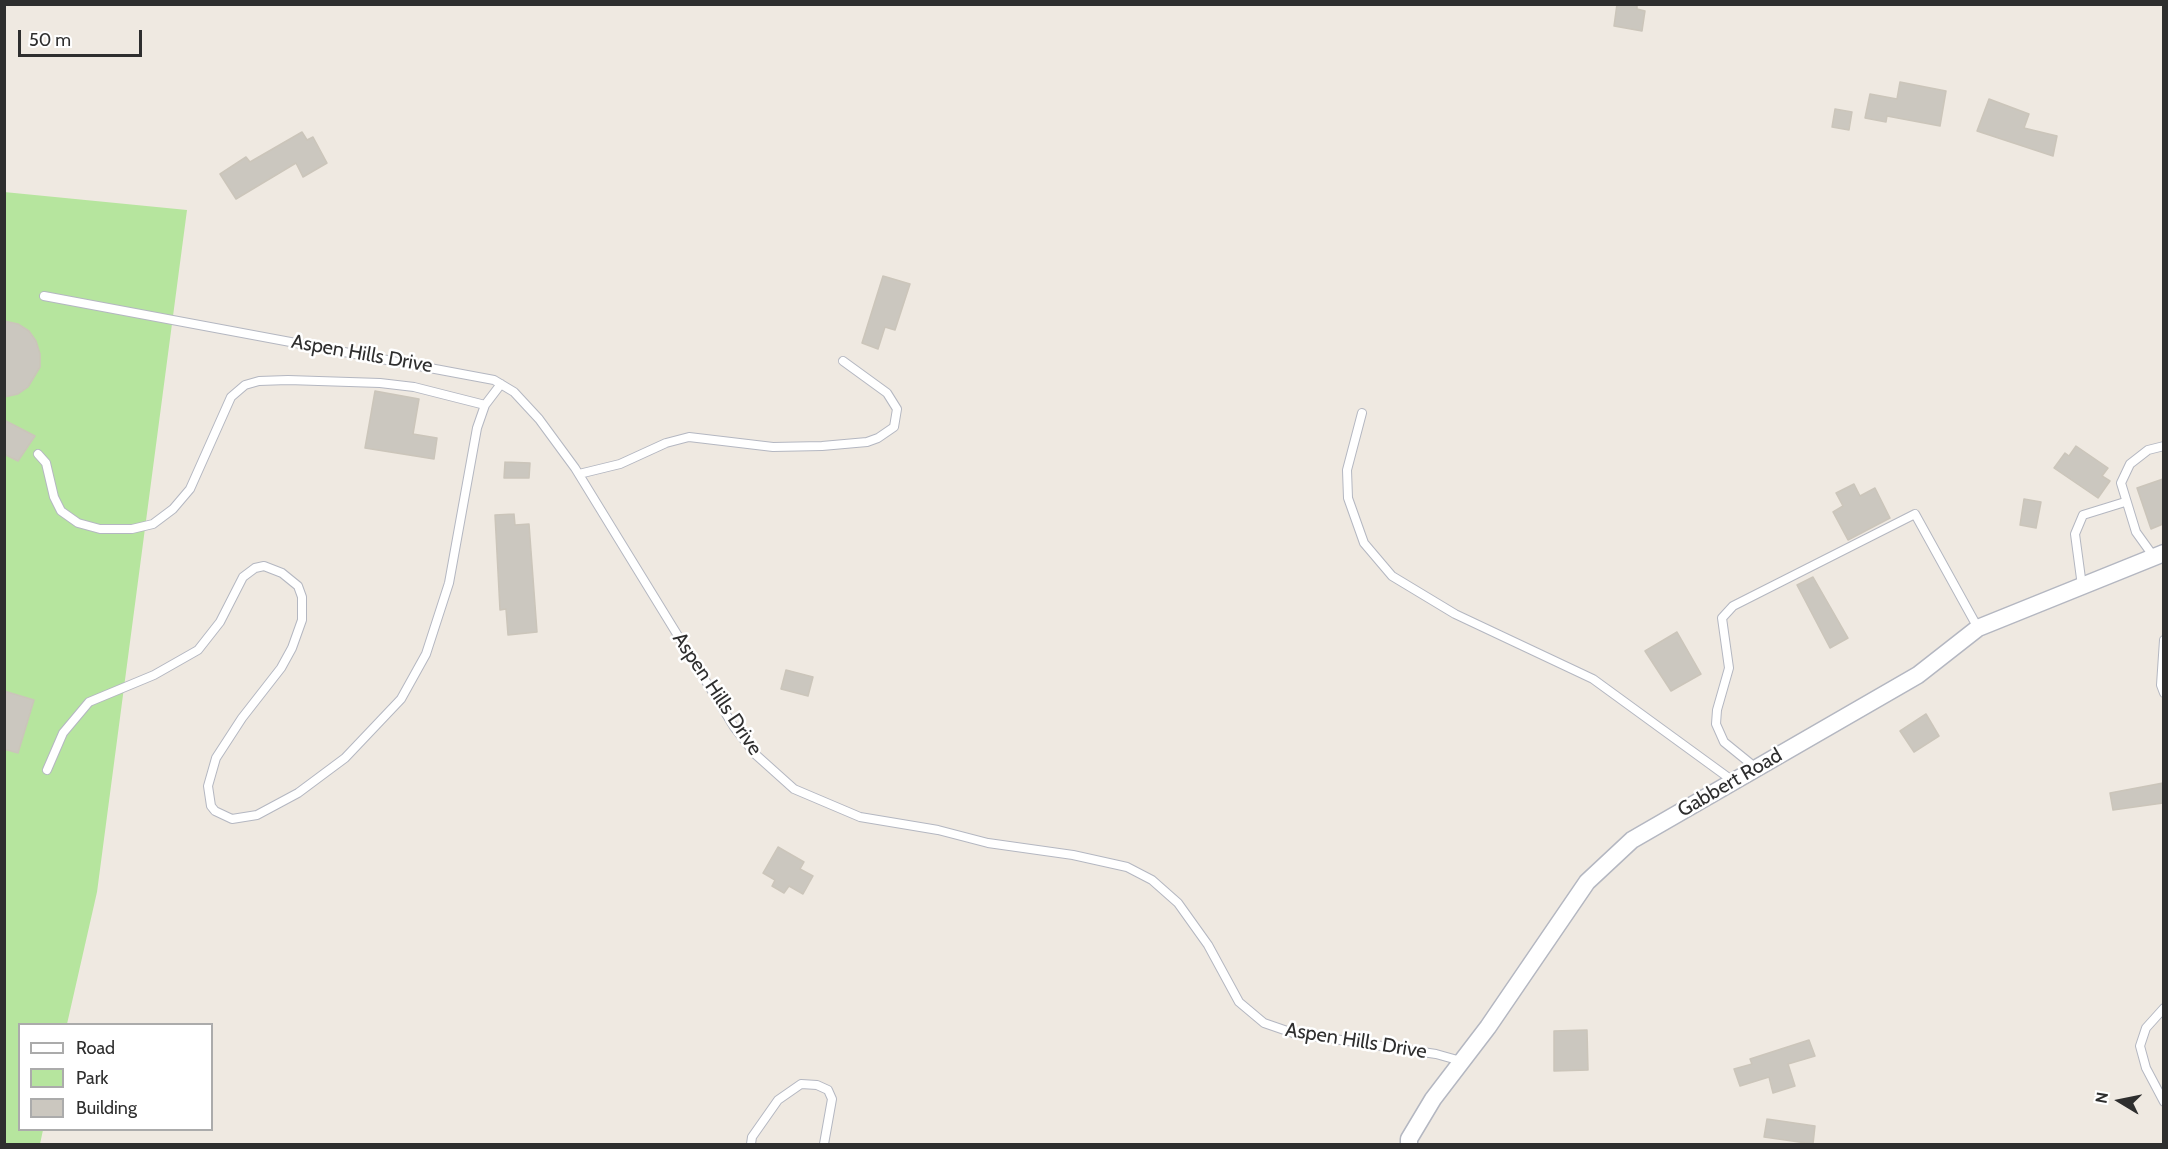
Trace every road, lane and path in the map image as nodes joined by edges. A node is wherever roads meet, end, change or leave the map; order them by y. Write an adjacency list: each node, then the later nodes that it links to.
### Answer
1 (44, 296): 3 (lane, Aspen Hills Drive)
2 (843, 361): 8 (lane)
3 (501, 384): 4 (lane); 8 (lane, Aspen Hills Drive)
4 (485, 405): 7 (lane); 16 (lane)
5 (1362, 413): 17 (lane)
6 (2163, 446): 9 (lane)
7 (38, 454)
8 (579, 474): 19 (lane, Aspen Hills Drive)
9 (2125, 502): 10 (lane); 11 (lane)
10 (2159, 555): 11 (street, Gabbert Road)
11 (2082, 586): 12 (street, Gabbert Road)
12 (1978, 628): 15 (street, Gabbert Road); 15 (lane)
13 (2163, 640): 14 (lane)
14 (2163, 693)
15 (1756, 768): 17 (street, Gabbert Road)
16 (47, 770)
17 (1733, 781): 19 (street, Gabbert Road)
18 (2163, 1008): 20 (lane)
19 (1462, 1062): 23 (street, Gabbert Road)
20 (2163, 1102)
21 (751, 1144): 22 (lane)
22 (824, 1144)
23 (1410, 1144)

